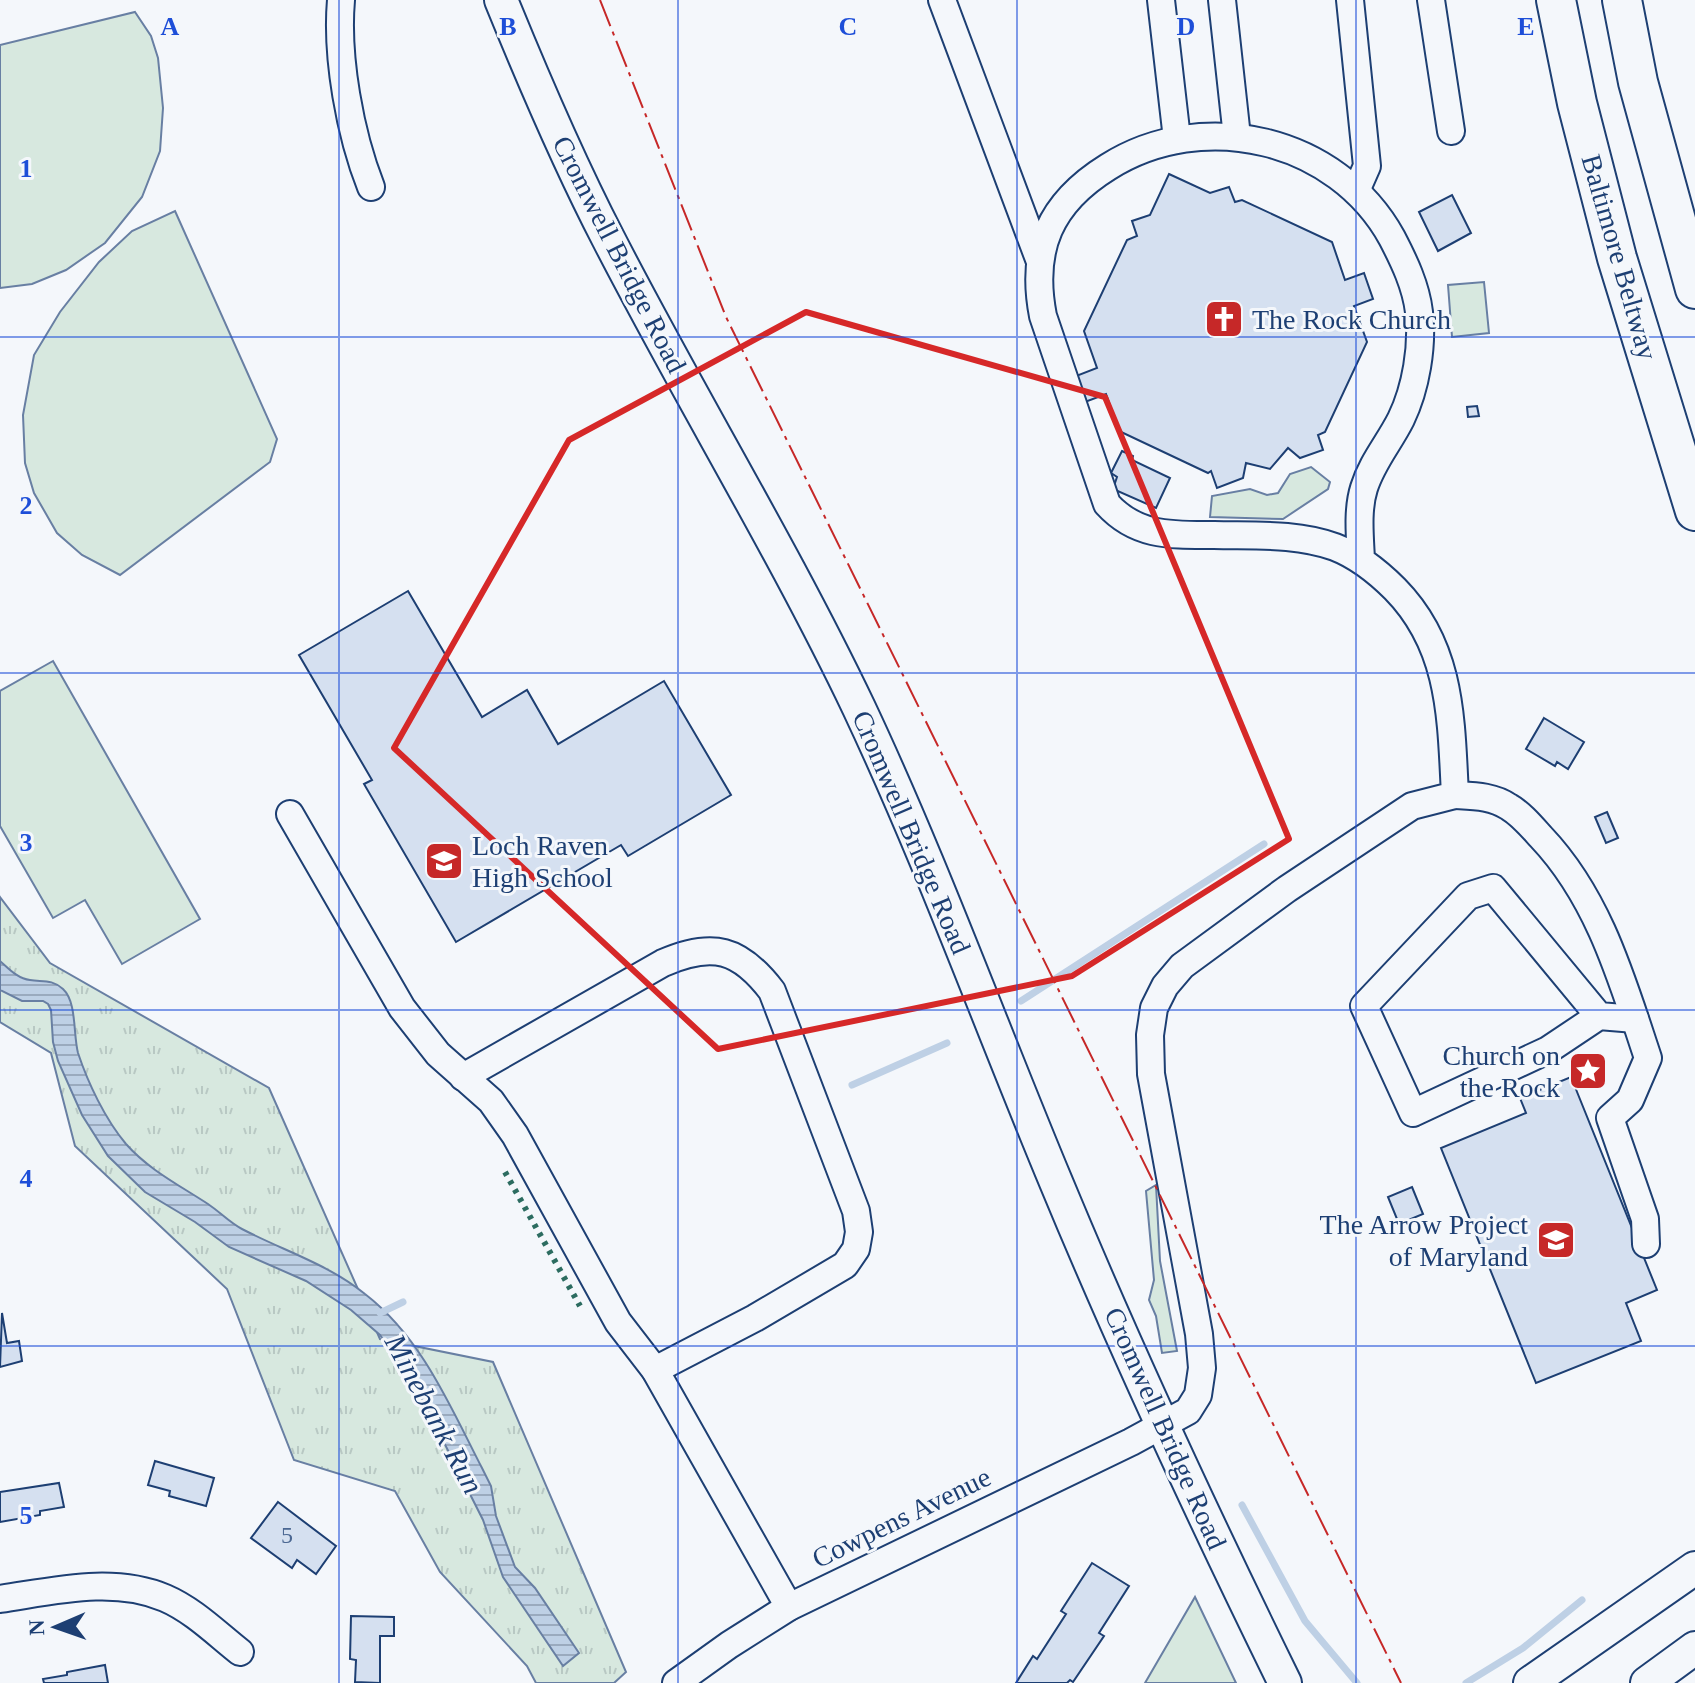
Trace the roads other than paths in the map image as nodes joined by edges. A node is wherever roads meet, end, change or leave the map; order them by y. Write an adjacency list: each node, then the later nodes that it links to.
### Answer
1 (341, 0): 13 (street)
2 (501, 0): 28 (main road, Cromwell Bridge Road)
3 (942, 0): 16 (street)
4 (1161, 0): 12 (street)
5 (1222, 0): 11 (street)
6 (1350, 0): 14 (street)
7 (1431, 0): 10 (street)
8 (1556, 0): 19 (highway, Baltimore Beltway)
9 (1622, 0): 15 (highway)
10 (1451, 131)
11 (1237, 137): 12 (street); 14 (street)
12 (1177, 139): 16 (street)
13 (371, 187)
14 (1356, 191): 20 (street)
15 (1680, 240): 17 (highway); 18 (highway)
16 (1039, 259): 20 (street)
17 (1695, 281)
18 (1695, 289)
19 (1695, 511)
20 (1361, 560): 21 (street)
21 (1455, 795): 24 (street); 28 (street, Cowpens Avenue)
22 (290, 814): 25 (street)
23 (1599, 1016): 23 (street); 24 (street)
24 (1635, 1019): 26 (street)
25 (463, 1077): 27 (street); 27 (street)
26 (1646, 1244)
27 (655, 1370): 31 (street)
28 (1163, 1426): 31 (street, Cowpens Avenue); 36 (main road, Cromwell Bridge Road)
29 (1695, 1568): 34 (main road)
30 (0, 1599): 33 (street)
31 (789, 1607): 35 (street, Cowpens Avenue)
32 (1695, 1648): 37 (main road)
33 (240, 1652)
34 (1533, 1679)
35 (676, 1683)
36 (1285, 1683)
37 (1647, 1683)

